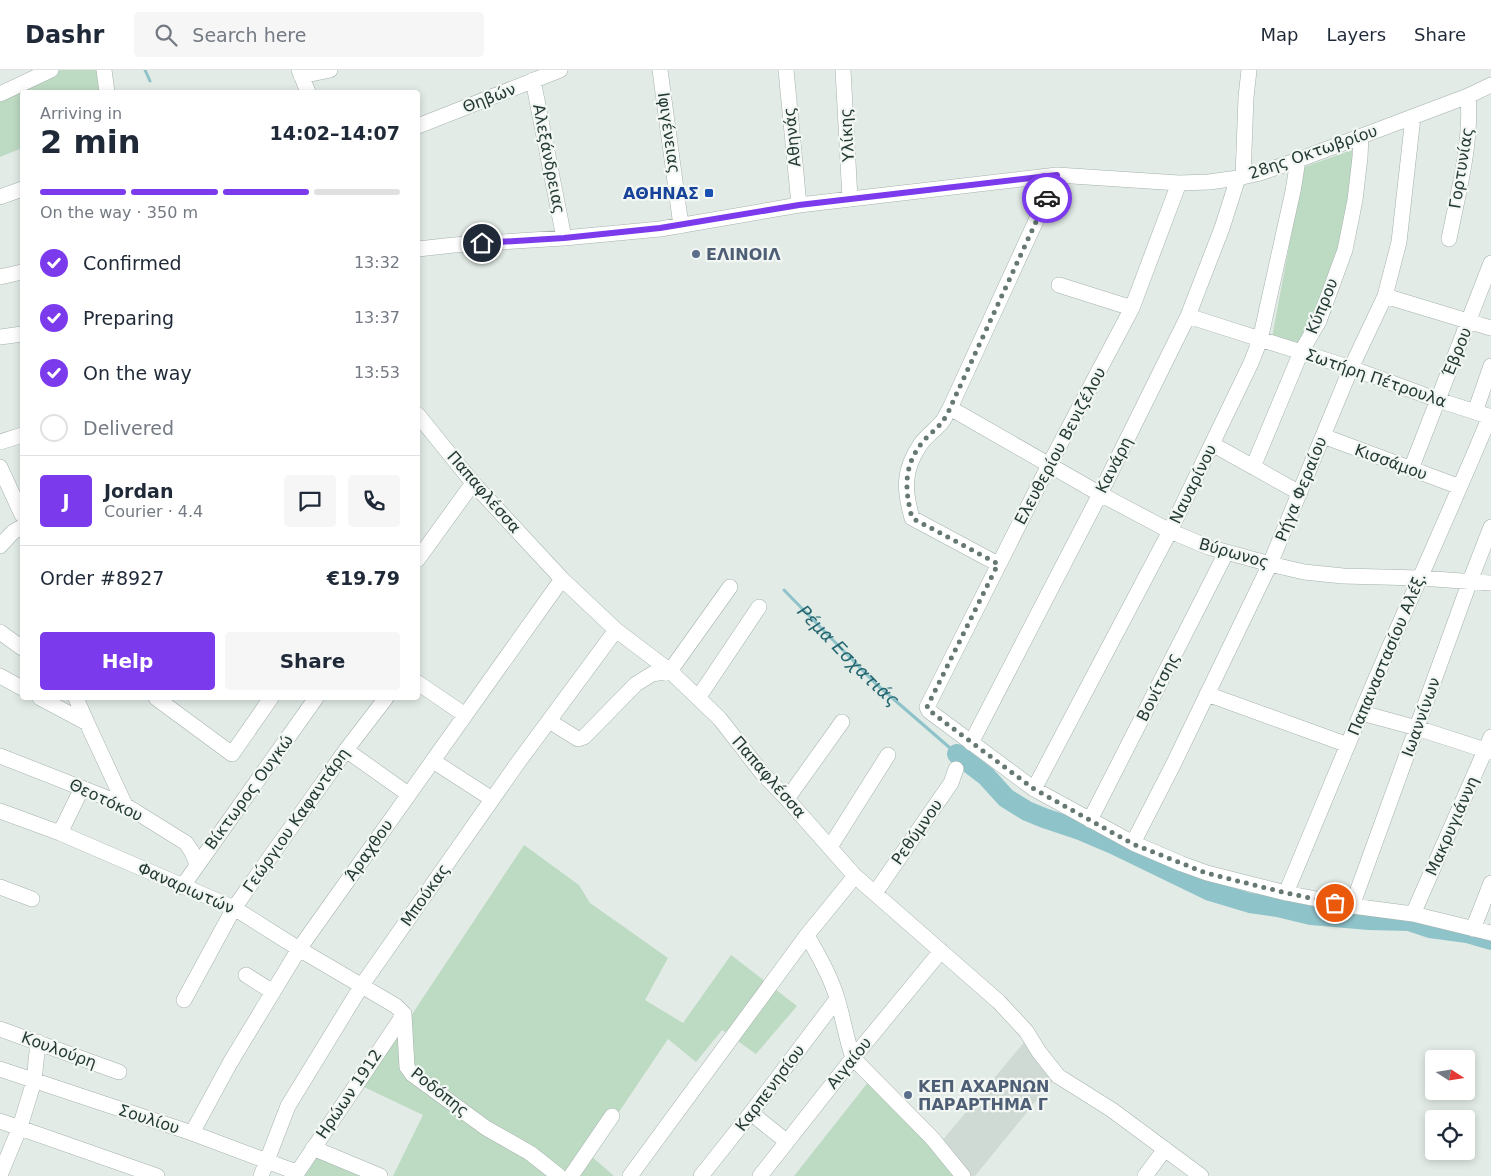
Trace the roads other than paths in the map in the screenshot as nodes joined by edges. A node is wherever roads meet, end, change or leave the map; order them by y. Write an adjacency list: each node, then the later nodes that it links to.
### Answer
1 (51, 70): 14 (street)
2 (104, 70): 12 (street)
3 (330, 70): 9 (street)
4 (560, 70): 10 (street, Θηβών)
5 (660, 70): 27 (street, Ιφιγένειας)
6 (786, 70): 26 (street, Αθηνάς)
7 (843, 70): 25 (street, Υλίκης)
8 (1249, 70): 21 (street, Κανάρη)
9 (300, 73): 13 (street)
10 (533, 80): 17 (street, Θηβών); 28 (street, Αλεξάνδρειας)
11 (1491, 85): 15 (street, 28ης Οκτωβρίου)
12 (107, 90)
13 (307, 90)
14 (0, 94)
15 (1468, 96): 16 (street, 28ης Οκτωβρίου); 29 (street, Γορτυνίας)
16 (1413, 116): 18 (street, 28ης Οκτωβρίου); 35 (street, Ρήγα Φεραίου)
17 (420, 125)
18 (1361, 136): 19 (street, 28ης Οκτωβρίου); 43 (street, Κύπρου)
19 (1298, 160): 21 (street, 28ης Οκτωβρίου); 42 (street, Ναυαρίνου)
20 (1057, 175): 22 (street, 28ης Οκτωβρίου); 25 (street, 28ης Οκτωβρίου); 47 (street)
21 (1240, 178): 22 (street, 28ης Οκτωβρίου); 37 (street, Κανάρη)
22 (1180, 183): 36 (street, Ελευθερίου Βενιζέλου)
23 (20, 193): 24 (street)
24 (0, 197)
25 (850, 199): 26 (street, 28ης Οκτωβρίου)
26 (799, 205): 27 (street, 28ης Οκτωβρίου)
27 (682, 226): 28 (street, 28ης Οκτωβρίου)
28 (564, 238): 30 (street, 28ης Οκτωβρίου)
29 (1449, 240)
30 (420, 249)
31 (1491, 263): 38 (street, Έβρου)
32 (20, 272): 33 (street)
33 (0, 277)
34 (1058, 285): 36 (street)
35 (1385, 296): 38 (street); 45 (street, Ρήγα Φεραίου)
36 (1132, 308): 55 (street, Ελευθερίου Βενιζέλου)
37 (1188, 316): 42 (street, Σωτήρη Πέτρουλα); 62 (street, Κανάρη)
38 (1469, 321): 39 (street); 46 (street, Έβρου)
39 (1491, 328)
40 (20, 334): 41 (street)
41 (0, 337)
42 (1260, 340): 43 (street, Σωτήρη Πέτρουλα); 54 (street, Ναυαρίνου)
43 (1301, 352): 45 (street, Σωτήρη Πέτρουλα); 57 (street, Κύπρου)
44 (1491, 366): 48 (street)
45 (1351, 368): 46 (street, Σωτήρη Πέτρουλα); 52 (street, Ρήγα Φεραίου)
46 (1438, 400): 48 (street, Σωτήρη Πέτρουλα); 58 (street, Έβρου)
47 (950, 408): 55 (street, Βύρωνος); 70 (street)
48 (1475, 412): 49 (street, Σωτήρη Πέτρουλα)
49 (1490, 417): 60 (street, Παπαναστασίου Αλέξ.)
50 (420, 420): 59 (street, Παπαφλέσσα)
51 (20, 436): 53 (street)
52 (1322, 436): 58 (street, Κισσάμου); 61 (street, Ρήγα Φεραίου)
53 (0, 442)
54 (1212, 444): 57 (street); 66 (street, Ναυαρίνου)
55 (1049, 465): 62 (street, Βύρωνος); 70 (street, Ελευθερίου Βενιζέλου)
56 (0, 467): 63 (street)
57 (1253, 467): 61 (street)
58 (1411, 469): 60 (street, Κισσάμου)
59 (473, 483): 69 (street); 72 (street, Παπαφλέσσα)
60 (1460, 488): 73 (street, Παπαναστασίου Αλέξ.)
61 (1300, 493): 71 (street, Ρήγα Φεραίου)
62 (1100, 494): 66 (street, Βύρωνος); 99 (street, Κανάρη)
63 (20, 505)
64 (1491, 527): 74 (street, Ιωαννίνων)
65 (20, 528): 67 (street)
66 (1170, 532): 68 (street, Βύρωνος); 108 (street, Ναυαρίνου)
67 (0, 546)
68 (1226, 553): 71 (street, Βύρωνος); 114 (street, Βονίτσης)
69 (420, 556)
70 (998, 564): 99 (street, Ελευθερίου Βενιζέλου)
71 (1270, 564): 73 (street, Βύρωνος); 85 (street, Ρήγα Φεραίου)
72 (562, 578): 78 (street, Παπαφλέσσα); 94 (street, Άραχθου)
73 (1420, 578): 74 (street, Βύρωνος); 93 (street, Παπαναστασίου Αλέξ.)
74 (1470, 581): 75 (street, Βύρωνος); 98 (street, Ιωαννίνων)
75 (1491, 583)
76 (730, 587): 81 (street)
77 (759, 607): 86 (street)
78 (616, 630): 81 (street, Παπαφλέσσα); 95 (street, Μπούκας)
79 (0, 632): 80 (street)
80 (20, 647)
81 (670, 670): 86 (street, Παπαφλέσσα); 95 (street)
82 (0, 676): 84 (street)
83 (420, 684): 94 (street)
84 (20, 687)
85 (1207, 694): 100 (street); 116 (street, Ρήγα Φεραίου)
86 (698, 698): 111 (street, Παπαφλέσσα)
87 (44, 700): 96 (street)
88 (77, 700): 96 (street)
89 (159, 700): 90 (street)
90 (270, 700)
91 (315, 700): 118 (street, Βίκτωρος Ουγκώ)
92 (384, 700): 102 (street, Γεώργιου Καφαντάρη)
93 (1362, 712): 98 (street); 100 (street, Παπαναστασίου Αλέξ.)
94 (465, 715): 105 (street, Άραχθου)
95 (549, 721): 110 (street, Μπούκας)
96 (87, 722): 112 (street)
97 (842, 722): 111 (street)
98 (1417, 728): 101 (street); 126 (street, Ιωαννίνων)
99 (971, 743): 108 (street)
100 (1348, 745): 124 (street, Παπαναστασίου Αλέξ.)
101 (1489, 746): 128 (street, Μακρυγιάννη)
102 (346, 750): 109 (street); 127 (street, Γεώργιου Καφαντάρη)
103 (888, 755): 117 (street)
104 (0, 756): 107 (street, Θεοτόκου)
105 (434, 761): 109 (street, Άραχθου); 110 (street)
106 (956, 769): 123 (street, Ρεθύμνου)
107 (82, 788): 112 (street, Θεοτόκου); 115 (street)
108 (1034, 789): 114 (street)
109 (408, 794): 132 (street, Άραχθου)
110 (492, 799): 135 (street, Μπούκας)
111 (787, 799): 117 (street, Παπαφλέσσα)
112 (125, 805): 118 (street, Θεοτόκου)
113 (0, 811): 115 (street, Φαναριωτών)
114 (1090, 820): 116 (street)
115 (60, 833): 122 (street, Φαναριωτών)
116 (1133, 844): 124 (street)
117 (830, 847): 119 (street, Παπαφλέσσα)
118 (197, 864): 122 (street, Βίκτωρος Ουγκώ)
119 (855, 876): 123 (street, Παπαφλέσσα); 131 (street)
120 (1491, 883): 129 (street)
121 (0, 887): 125 (street)
122 (182, 887): 127 (street, Φαναριωτών)
123 (874, 892): 133 (street, Παπαφλέσσα)
124 (1286, 893): 126 (street)
125 (32, 899)
126 (1352, 906): 128 (street)
127 (234, 908): 132 (street, Φαναριωτών); 138 (street, Γεώργιου Καφαντάρη)
128 (1413, 914): 129 (street)
129 (1473, 929): 130 (street)
130 (1491, 933)
131 (807, 934): 137 (street); 162 (street)
132 (299, 949): 135 (street, Φαναριωτών); 136 (street, Άραχθου)
133 (941, 951): 142 (street, Αιγαίου); 153 (street, Παπαφλέσσα)
134 (246, 975): 136 (street)
135 (362, 985): 139 (street); 154 (street, Μπούκας)
136 (273, 992): 150 (street, Άραχθου)
137 (837, 999): 142 (street); 146 (street, Καρπενησίου)
138 (184, 1000)
139 (404, 1014): 152 (street, Ηρώων 1912); 160 (street, Ροδόπης)
140 (0, 1029): 141 (street, Κουλούρη)
141 (38, 1042): 144 (street, Κουλούρη); 145 (street)
142 (853, 1058): 151 (street, Αιγαίου); 165 (street)
143 (0, 1069): 145 (street, Σουλίου)
144 (119, 1072)
145 (34, 1081): 149 (street); 150 (street, Σουλίου)
146 (751, 1113): 151 (street); 163 (street, Καρπενησίου)
147 (612, 1116): 161 (street)
148 (0, 1121): 149 (street)
149 (20, 1127): 156 (street); 157 (street)
150 (192, 1133): 154 (street, Σουλίου)
151 (786, 1141): 164 (street, Αιγαίου)
152 (313, 1148): 155 (street, Ηρώων 1912); 159 (street)
153 (1165, 1149): 166 (street); 167 (street, Παπαφλέσσα)
154 (267, 1160): 155 (street, Σουλίου); 158 (street, Μπούκας)
155 (295, 1174)
156 (0, 1175)
157 (157, 1176)
158 (261, 1176)
159 (380, 1176)
160 (559, 1176)
161 (571, 1176)
162 (630, 1176)
163 (701, 1176)
164 (760, 1176)
165 (963, 1176)
166 (1145, 1176)
167 (1200, 1176)

